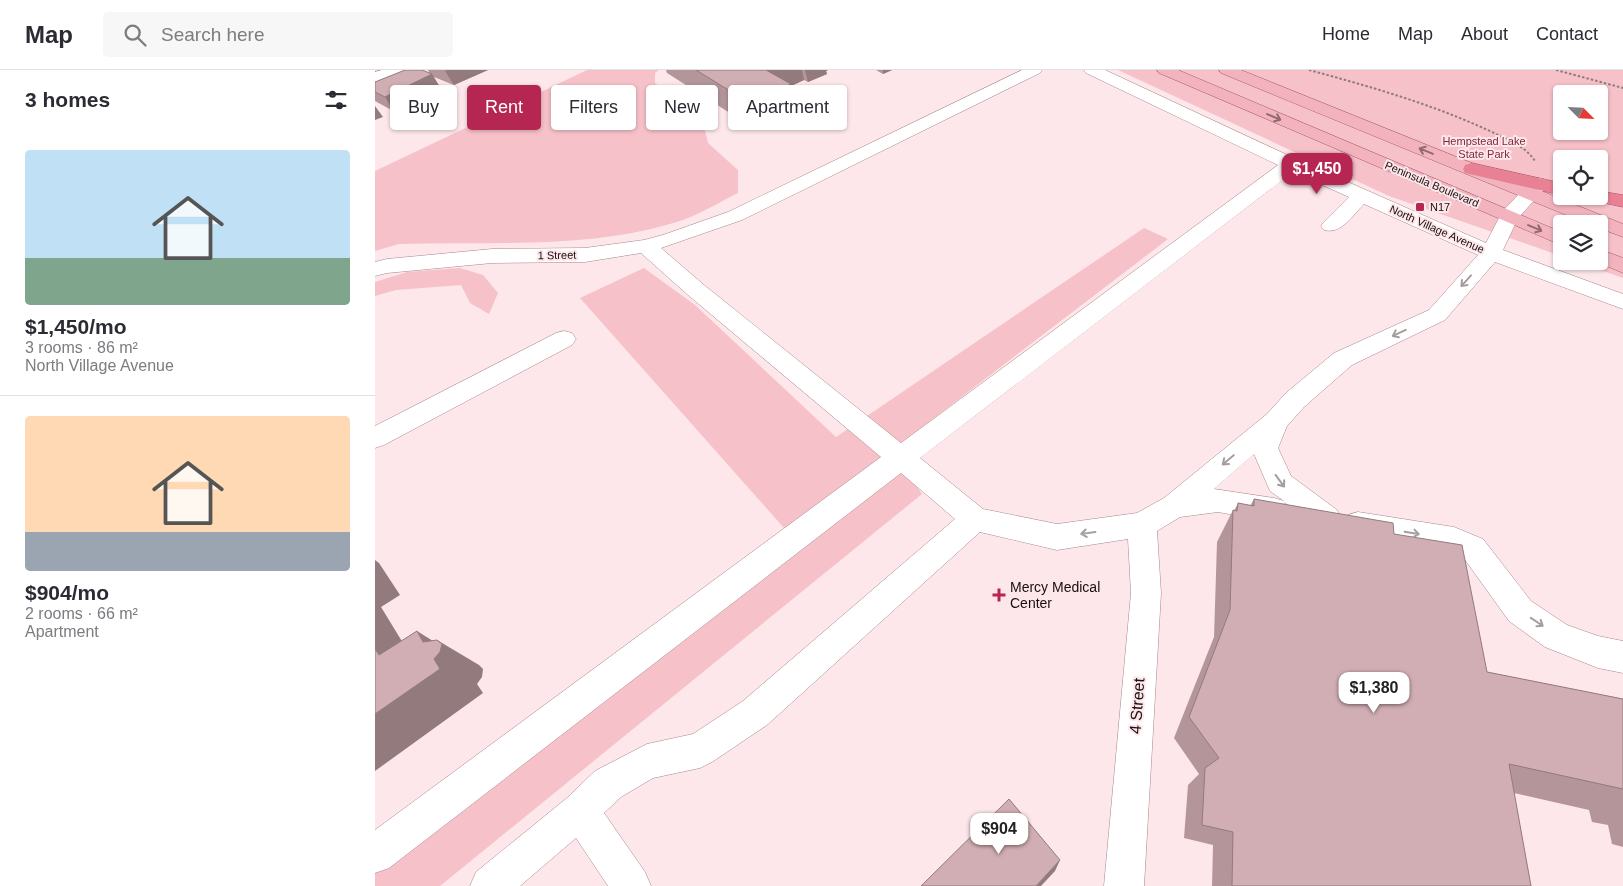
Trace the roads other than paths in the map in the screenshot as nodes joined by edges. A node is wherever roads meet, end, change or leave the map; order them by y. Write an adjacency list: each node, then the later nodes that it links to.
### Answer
1 (396, 70): 8 (street)
2 (1034, 70): 21 (street, 1 Street)
3 (1092, 70): 11 (street, North Village Avenue)
4 (1151, 70): 10 (main road)
5 (1165, 70): 10 (main road, Peninsula Boulevard)
6 (1212, 70): 9 (main road)
7 (1227, 70): 9 (main road)
8 (375, 78)
9 (1264, 85): 12 (main road, one-way to 9)
10 (1230, 98): 17 (main road, Peninsula Boulevard, one-way to 17)
11 (1291, 164): 14 (street, North Village Avenue); 30 (street)
12 (1536, 189): 13 (highway); 17 (street); 19 (main road)
13 (1553, 189)
14 (1361, 196): 18 (street); 22 (street, North Village Avenue)
15 (1608, 198): 16 (highway)
16 (1623, 201)
17 (1509, 216): 20 (main road, Peninsula Boulevard, one-way to 20); 22 (street)
18 (1331, 226)
19 (1623, 231)
20 (1553, 235)
21 (646, 246): 25 (street, 1 Street); 30 (street)
22 (1491, 253): 26 (street, North Village Avenue); 28 (street, one-way to 28)
23 (1608, 259): 24 (main road)
24 (1623, 266)
25 (375, 269)
26 (1623, 302)
27 (564, 339): 29 (street)
28 (1276, 421): 31 (street, one-way to 31); 33 (street, one-way to 33)
29 (375, 438)
30 (900, 458): 32 (street); 37 (street)
31 (1174, 506): 33 (street); 34 (street)
32 (975, 519): 34 (street, one-way to 32); 36 (street)
33 (1327, 519): 35 (street, one-way to 35)
34 (1142, 525): 40 (street, 4 Street)
35 (1623, 657)
36 (580, 811): 38 (street); 39 (street)
37 (375, 854)
38 (490, 886)
39 (631, 886)
40 (1124, 886)

